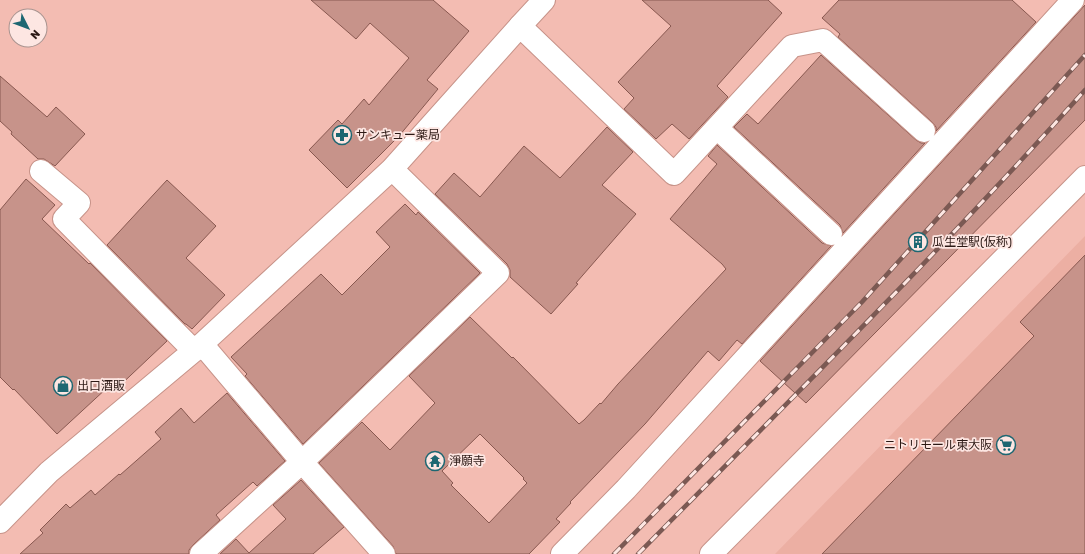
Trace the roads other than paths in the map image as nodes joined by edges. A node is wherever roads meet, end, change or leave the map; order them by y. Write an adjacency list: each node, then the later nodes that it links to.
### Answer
1 (544, 0): 3 (street)
2 (1073, 0): 15 (street)
3 (520, 26): 4 (street); 6 (street)
4 (717, 128): 5 (street); 9 (street)
5 (924, 131)
6 (392, 169): 10 (street); 11 (street)
7 (41, 171): 10 (street)
8 (1085, 177): 16 (street)
9 (831, 234)
10 (198, 348): 11 (street); 12 (street)
11 (302, 462): 13 (street); 14 (street)
12 (0, 522)
13 (201, 554)
14 (384, 554)
15 (562, 554)
16 (711, 554)

